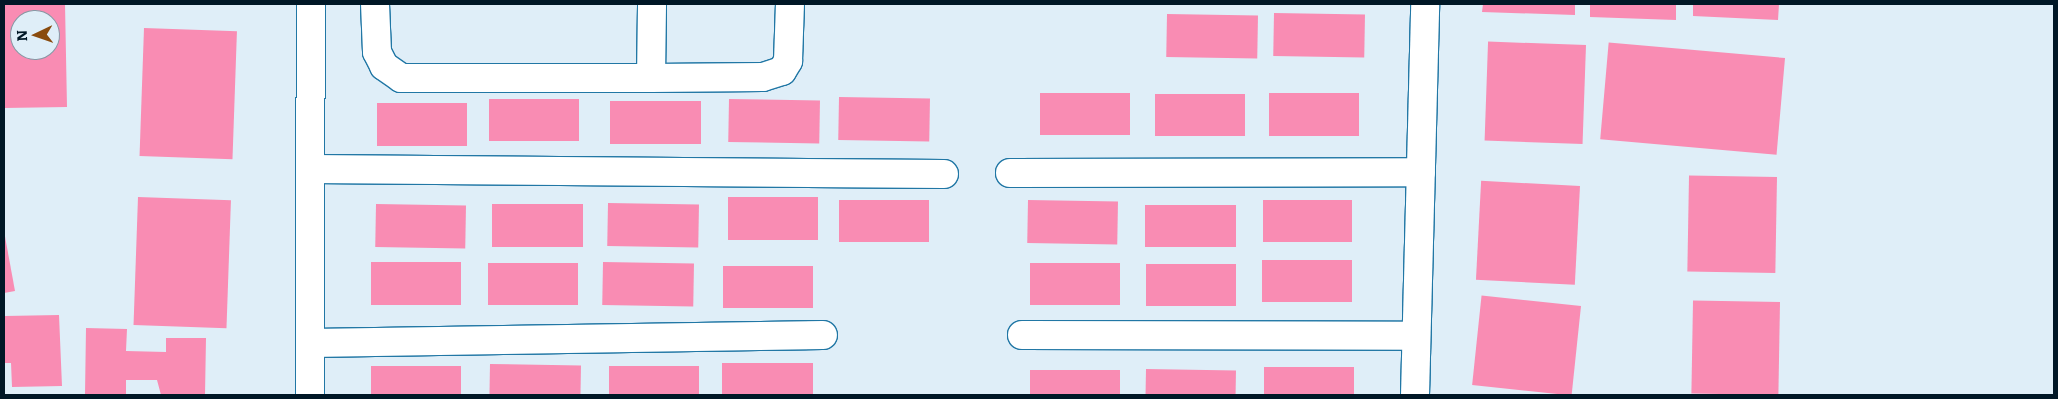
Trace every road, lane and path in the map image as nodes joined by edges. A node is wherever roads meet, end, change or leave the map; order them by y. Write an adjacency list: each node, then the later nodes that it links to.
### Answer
1 (311, 4): 7 (street)
2 (375, 4): 6 (street)
3 (652, 4): 6 (street)
4 (790, 4): 6 (street)
5 (1425, 4): 8 (street)
6 (651, 78)
7 (311, 169): 10 (street); 14 (street)
8 (1421, 172): 9 (street); 13 (street)
9 (1010, 173)
10 (944, 174)
11 (823, 335): 14 (street)
12 (1022, 335): 13 (street)
13 (1416, 336): 16 (street)
14 (311, 343): 15 (street)
15 (310, 395)
16 (1415, 395)

